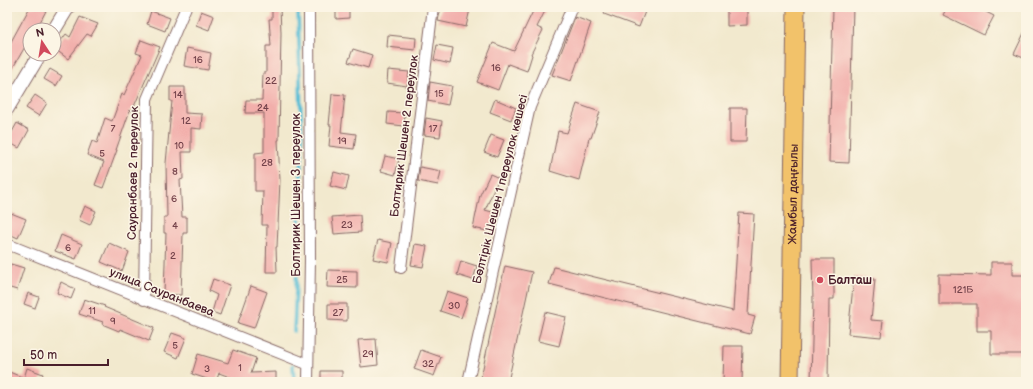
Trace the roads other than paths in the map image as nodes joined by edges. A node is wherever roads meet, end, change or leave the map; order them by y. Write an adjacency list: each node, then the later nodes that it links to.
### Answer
1 (68, 7): 7 (street)
2 (186, 7): 12 (street, Сауранбаев 2 переулок)
3 (309, 7): 13 (street, Болтирик Шешен 3 переулок)
4 (433, 7): 11 (street, Болтирик Шешен 2 переулок)
5 (572, 7): 15 (street, Бөлтірік Шешен 1 переулок көшесі)
6 (796, 7): 16 (main road, Жамбыл даңғылы)
7 (59, 22)
8 (35, 62): 9 (street)
9 (7, 109)
10 (7, 244): 12 (street, улица Сауранбаева)
11 (401, 268)
12 (144, 300): 13 (street, улица Сауранбаева)
13 (307, 364): 14 (street, Болтирик Шешен 3 переулок)
14 (308, 382)
15 (468, 382)
16 (790, 382)

